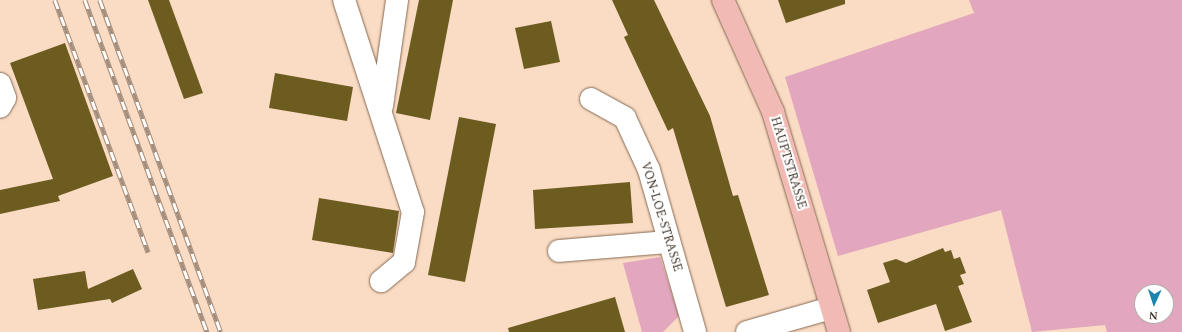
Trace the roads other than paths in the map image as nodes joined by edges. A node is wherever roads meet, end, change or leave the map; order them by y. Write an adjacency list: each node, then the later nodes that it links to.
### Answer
1 (344, 0): 7 (street)
2 (397, 0): 7 (street)
3 (723, 0): 11 (main road, HAUPTSTRASSE)
4 (0, 84): 6 (street)
5 (591, 99): 8 (street, VON-LOE-STRASSE)
6 (0, 107)
7 (381, 111): 10 (street)
8 (669, 242): 9 (street); 12 (street, VON-LOE-STRASSE)
9 (559, 251)
10 (381, 281)
11 (830, 308): 13 (street); 14 (main road, HAUPTSTRASSE)
12 (695, 332)
13 (747, 332)
14 (839, 332)

